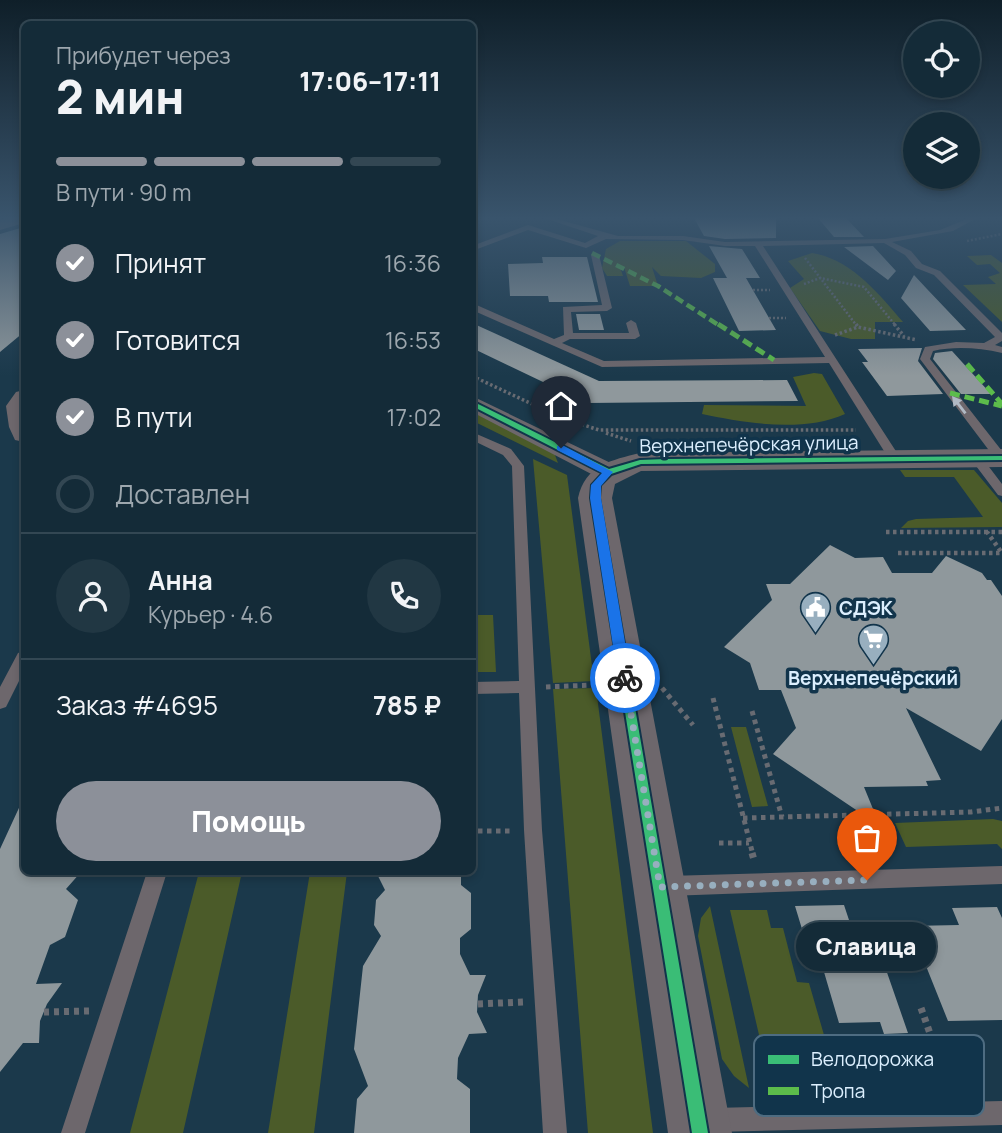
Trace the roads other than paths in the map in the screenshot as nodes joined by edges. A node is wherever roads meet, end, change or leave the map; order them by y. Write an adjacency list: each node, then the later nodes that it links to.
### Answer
1 (597, 271): 6 (lane)
2 (775, 271): 10 (lane)
3 (932, 271): 8 (lane)
4 (476, 308): 7 (lane)
5 (631, 323): 6 (lane)
6 (569, 336): 7 (lane)
7 (553, 343): 10 (lane)
8 (987, 346): 9 (lane); 16 (lane, one-way to 8)
9 (1002, 350)
10 (831, 360): 15 (lane)
11 (14, 404): 13 (street)
12 (476, 405): 17 (street)
13 (21, 427)
14 (476, 437): 20 (lane)
15 (895, 458): 16 (street, Верхнепечёрская улица); 17 (street, Верхнепечёрская улица)
16 (993, 458): 18 (lane)
17 (608, 472): 25 (street)
18 (1002, 492)
19 (21, 663): 22 (lane)
20 (528, 687): 21 (lane); 31 (lane)
21 (476, 688)
22 (0, 702)
23 (157, 875): 30 (lane)
24 (1002, 875): 25 (lane)
25 (660, 887): 29 (street)
26 (984, 1113): 27 (lane)
27 (1002, 1113)
28 (919, 1116): 29 (lane)
29 (699, 1127)
30 (73, 1133)
31 (555, 1133)

